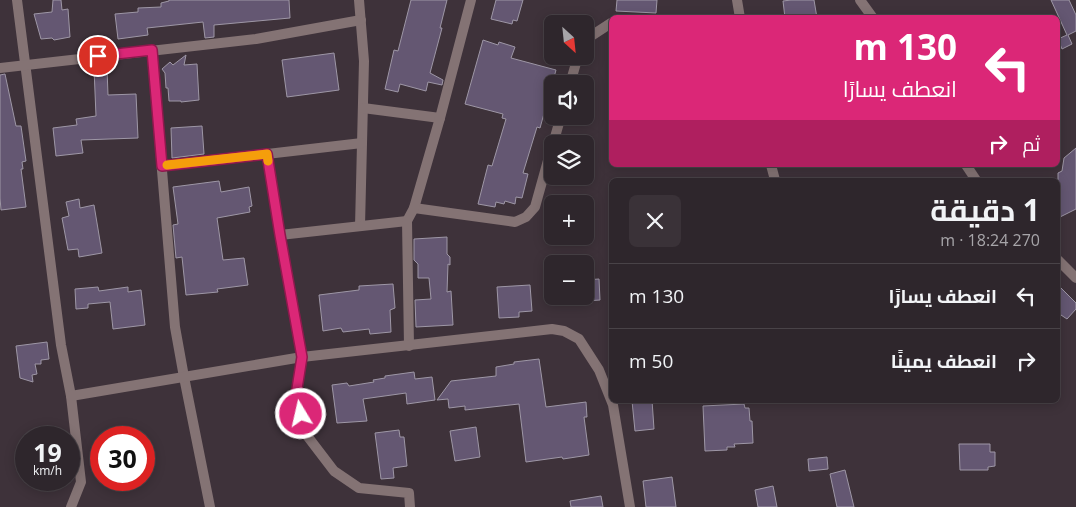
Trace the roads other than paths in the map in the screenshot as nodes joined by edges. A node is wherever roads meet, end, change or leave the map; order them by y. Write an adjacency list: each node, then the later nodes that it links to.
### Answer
1 (17, 0): 12 (street)
2 (359, 0): 8 (street)
3 (471, 0): 15 (street)
4 (738, 0): 6 (street)
5 (860, 0): 7 (street)
6 (740, 15)
7 (871, 15)
8 (361, 20): 11 (street); 14 (street)
9 (609, 24): 10 (street)
10 (594, 34)
11 (152, 50): 12 (street); 18 (street)
12 (25, 64): 13 (street); 32 (street)
13 (0, 68)
14 (364, 108): 15 (street); 16 (street)
15 (440, 118): 22 (street)
16 (362, 143): 17 (street); 24 (street)
17 (267, 154): 18 (street); 25 (street)
18 (162, 166): 30 (street)
19 (967, 167): 21 (street)
20 (544, 176): 22 (street)
21 (975, 178)
22 (414, 208): 23 (street)
23 (407, 221): 24 (street); 28 (street)
24 (360, 226): 25 (street)
25 (280, 235): 29 (street)
26 (1060, 262): 27 (street)
27 (1076, 278)
28 (408, 346): 29 (street); 31 (street)
29 (302, 357): 30 (street); 36 (street)
30 (184, 377): 32 (street); 35 (street)
31 (609, 395)
32 (71, 396): 34 (street)
33 (612, 403): 37 (street)
34 (71, 507)
35 (210, 507)
36 (410, 507)
37 (630, 507)

